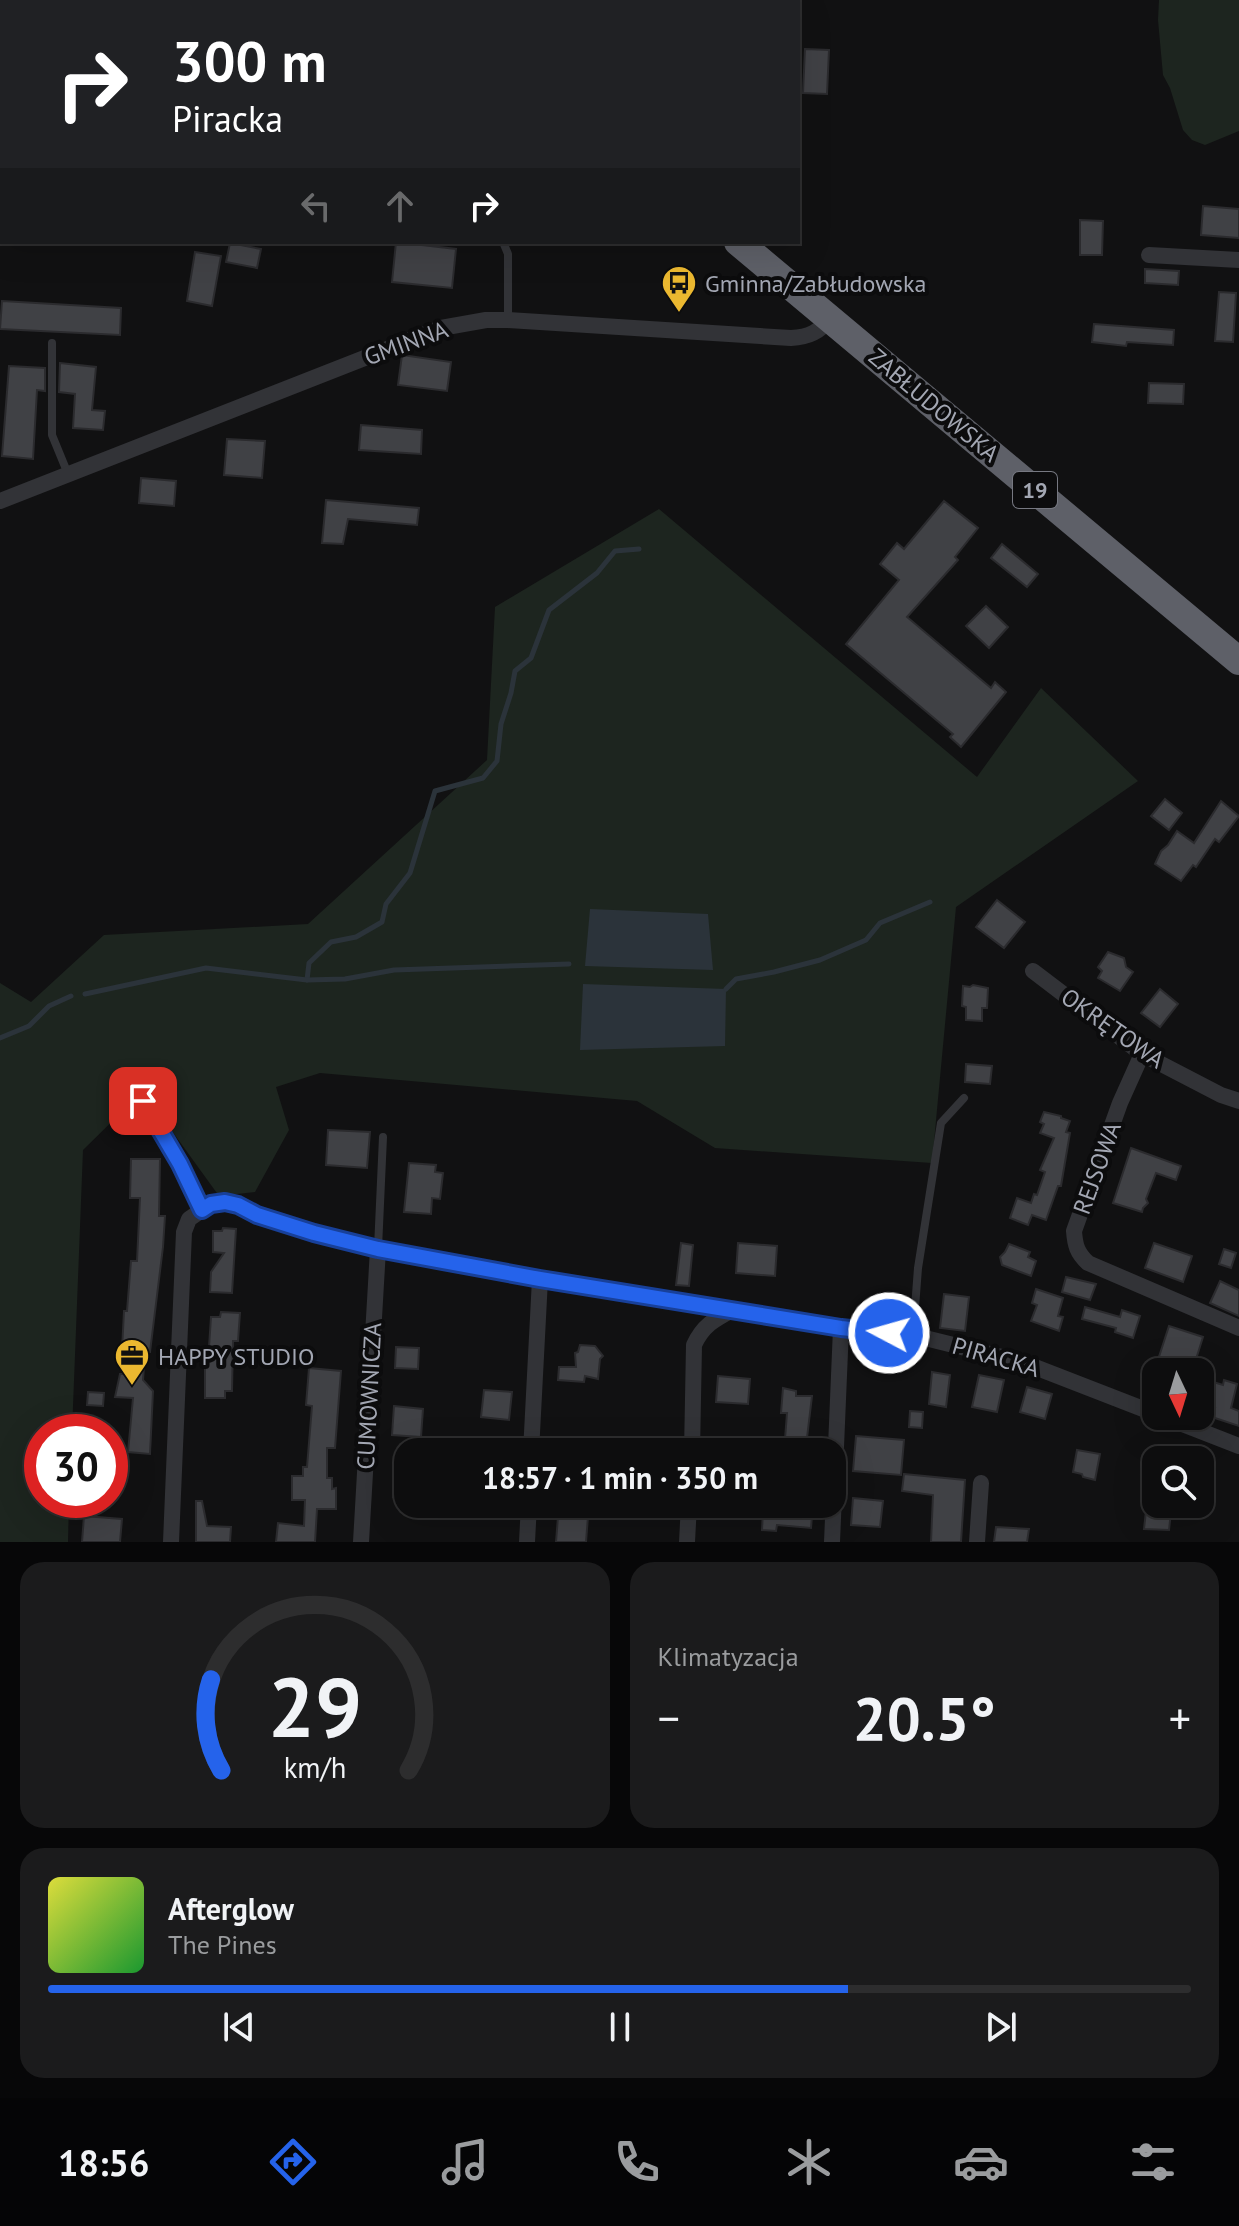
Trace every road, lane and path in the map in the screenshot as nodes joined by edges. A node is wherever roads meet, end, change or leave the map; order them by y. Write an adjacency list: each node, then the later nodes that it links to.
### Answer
1 (504, 244): 6 (lane)
2 (740, 244): 5 (highway, ZABŁUDOWSKA / 19)
3 (1149, 255): 4 (street)
4 (1239, 260)
5 (831, 318): 6 (street, GMINNA); 10 (highway, ZABŁUDOWSKA / 19)
6 (508, 320): 8 (street, GMINNA)
7 (52, 343): 8 (lane)
8 (68, 474): 9 (street, GMINNA)
9 (0, 501)
10 (1239, 661)
11 (1033, 971): 12 (street, OKRĘTOWA)
12 (1142, 1054): 15 (street, OKRĘTOWA); 22 (street, REJSOWA)
13 (964, 1098): 23 (lane)
14 (143, 1101): 17 (street)
15 (1239, 1101)
16 (383, 1137): 18 (lane)
17 (202, 1210): 18 (street, PIRACKA); 32 (street)
18 (378, 1249): 19 (street, PIRACKA); 33 (street, CUMOWNICZA)
19 (540, 1279): 20 (street, PIRACKA); 26 (street)
20 (734, 1309): 21 (street, PIRACKA); 27 (street)
21 (841, 1328): 23 (street, PIRACKA); 36 (street)
22 (1239, 1328)
23 (913, 1335): 24 (street, PIRACKA)
24 (1142, 1409)
25 (1198, 1430): 28 (street)
26 (532, 1438)
27 (692, 1438)
28 (1239, 1446)
29 (981, 1483): 37 (street)
30 (528, 1518): 34 (street)
31 (688, 1518): 35 (street)
32 (171, 1542)
33 (361, 1542)
34 (527, 1542)
35 (687, 1542)
36 (832, 1542)
37 (977, 1542)

